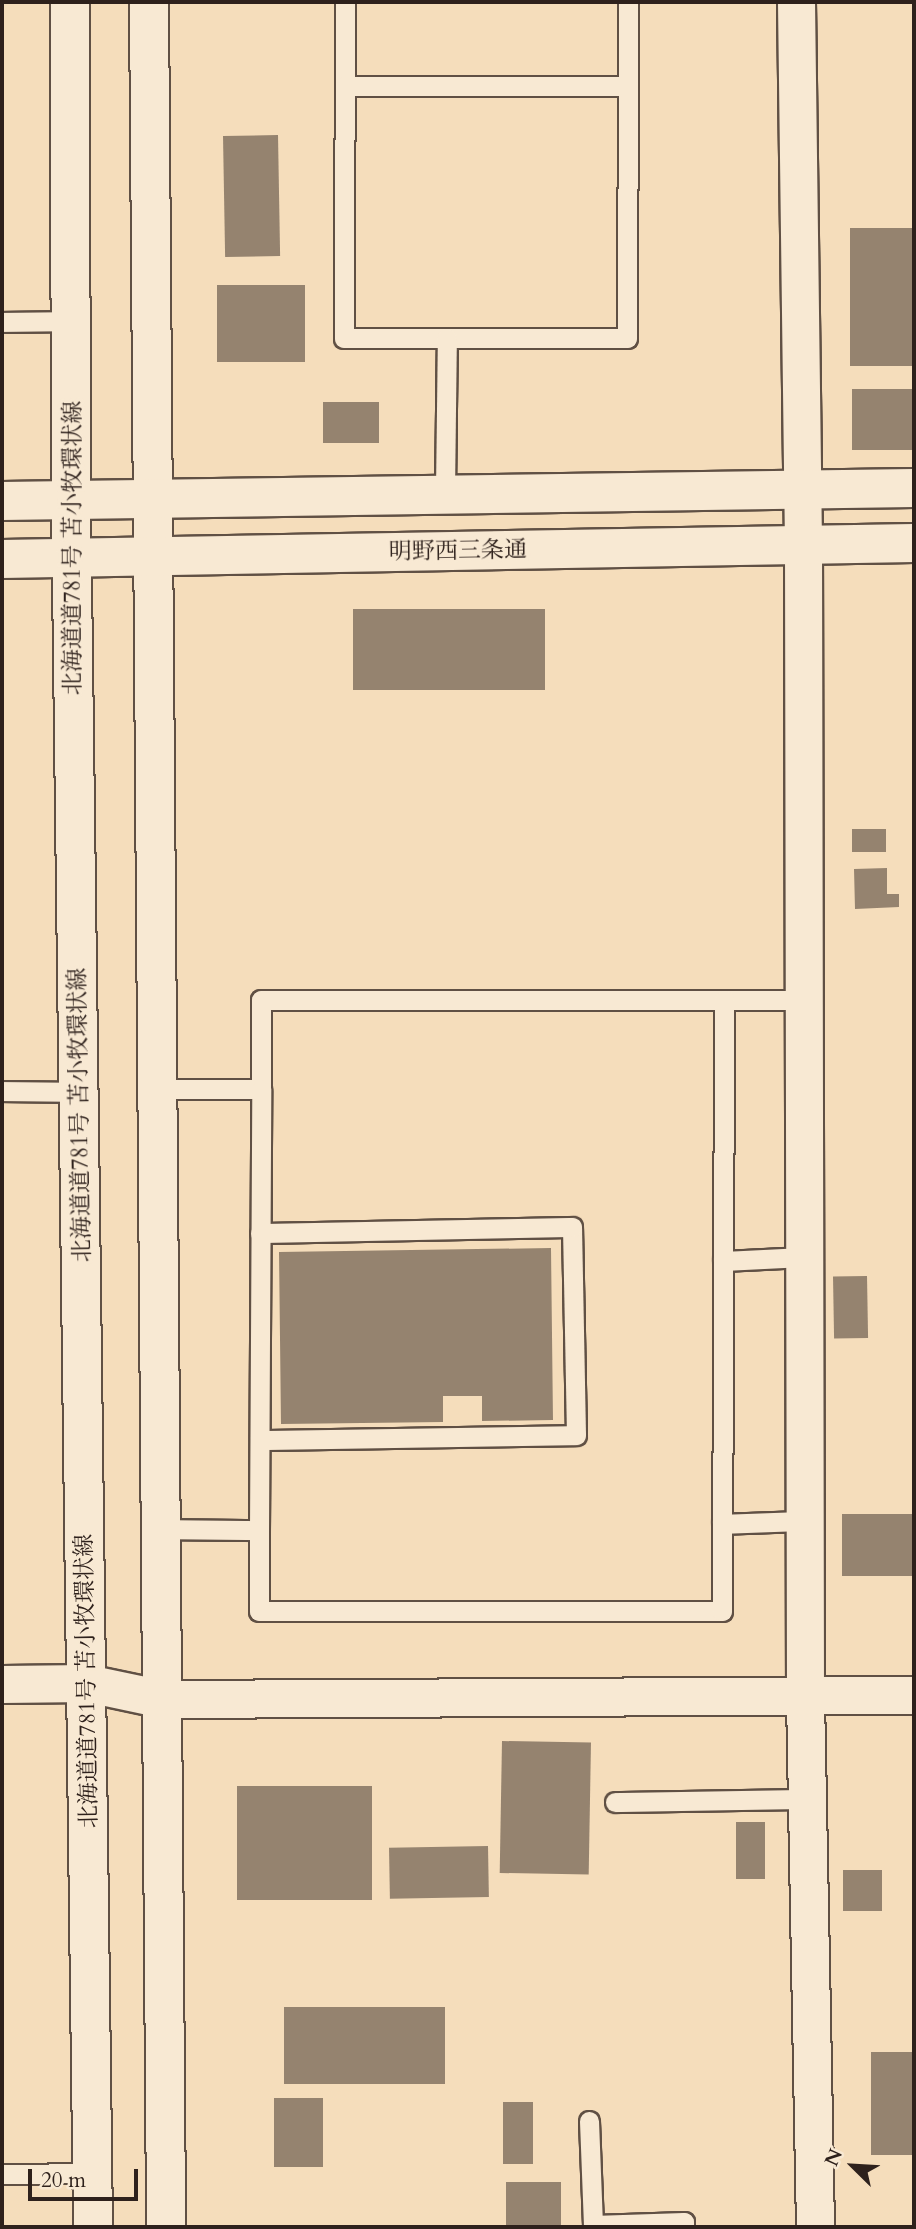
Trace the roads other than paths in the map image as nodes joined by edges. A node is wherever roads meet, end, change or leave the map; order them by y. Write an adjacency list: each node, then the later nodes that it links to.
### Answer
1 (70, 2): 8 (main road, 北海道道781号 苫小牧環状線)
2 (149, 2): 14 (main road)
3 (345, 2): 6 (lane)
4 (628, 2): 7 (lane)
5 (796, 2): 11 (street)
6 (345, 86): 7 (lane); 10 (lane)
7 (628, 86): 10 (lane)
8 (71, 321): 9 (lane); 15 (main road, 北海道道781号 苫小牧環状線)
9 (2, 322)
10 (447, 338): 13 (lane)
11 (803, 488): 12 (main road); 13 (main road); 18 (street)
12 (914, 488)
13 (445, 492): 14 (main road)
14 (154, 497): 15 (main road); 20 (main road)
15 (71, 499): 16 (main road); 19 (main road, 北海道道781号 苫小牧環状線)
16 (2, 501)
17 (914, 542): 18 (main road, 明野西三条通)
18 (803, 544): 20 (main road, 明野西三条通); 23 (street)
19 (73, 558): 20 (main road, 明野西三条通); 21 (main road, 明野西三条通); 27 (main road, 北海道道781号 苫小牧環状線)
20 (154, 558): 24 (main road)
21 (2, 559)
22 (724, 1000): 23 (lane); 25 (lane); 30 (lane)
23 (805, 1000): 29 (street)
24 (158, 1089): 25 (lane); 34 (main road)
25 (261, 1089): 28 (lane)
26 (2, 1091): 27 (lane)
27 (80, 1091): 36 (main road, 北海道道781号 苫小牧環状線)
28 (260, 1233): 31 (lane); 31 (lane)
29 (804, 1257): 30 (lane); 32 (street)
30 (723, 1261): 33 (lane)
31 (260, 1440): 35 (lane)
32 (805, 1521): 33 (lane); 39 (street)
33 (722, 1524): 35 (lane)
34 (161, 1530): 35 (lane); 40 (main road)
35 (259, 1530)
36 (87, 1683): 37 (street); 40 (street); 44 (main road, 北海道道781号 苫小牧環状線)
37 (2, 1684)
38 (914, 1695): 39 (street)
39 (805, 1697): 40 (street); 41 (street)
40 (163, 1699): 47 (main road)
41 (807, 1799): 42 (lane); 49 (street)
42 (615, 1802)
43 (589, 2121): 48 (lane)
44 (93, 2173): 45 (lane); 46 (main road, 北海道道781号 苫小牧環状線)
45 (2, 2174)
46 (93, 2227)
47 (166, 2227)
48 (684, 2227)
49 (815, 2227)

